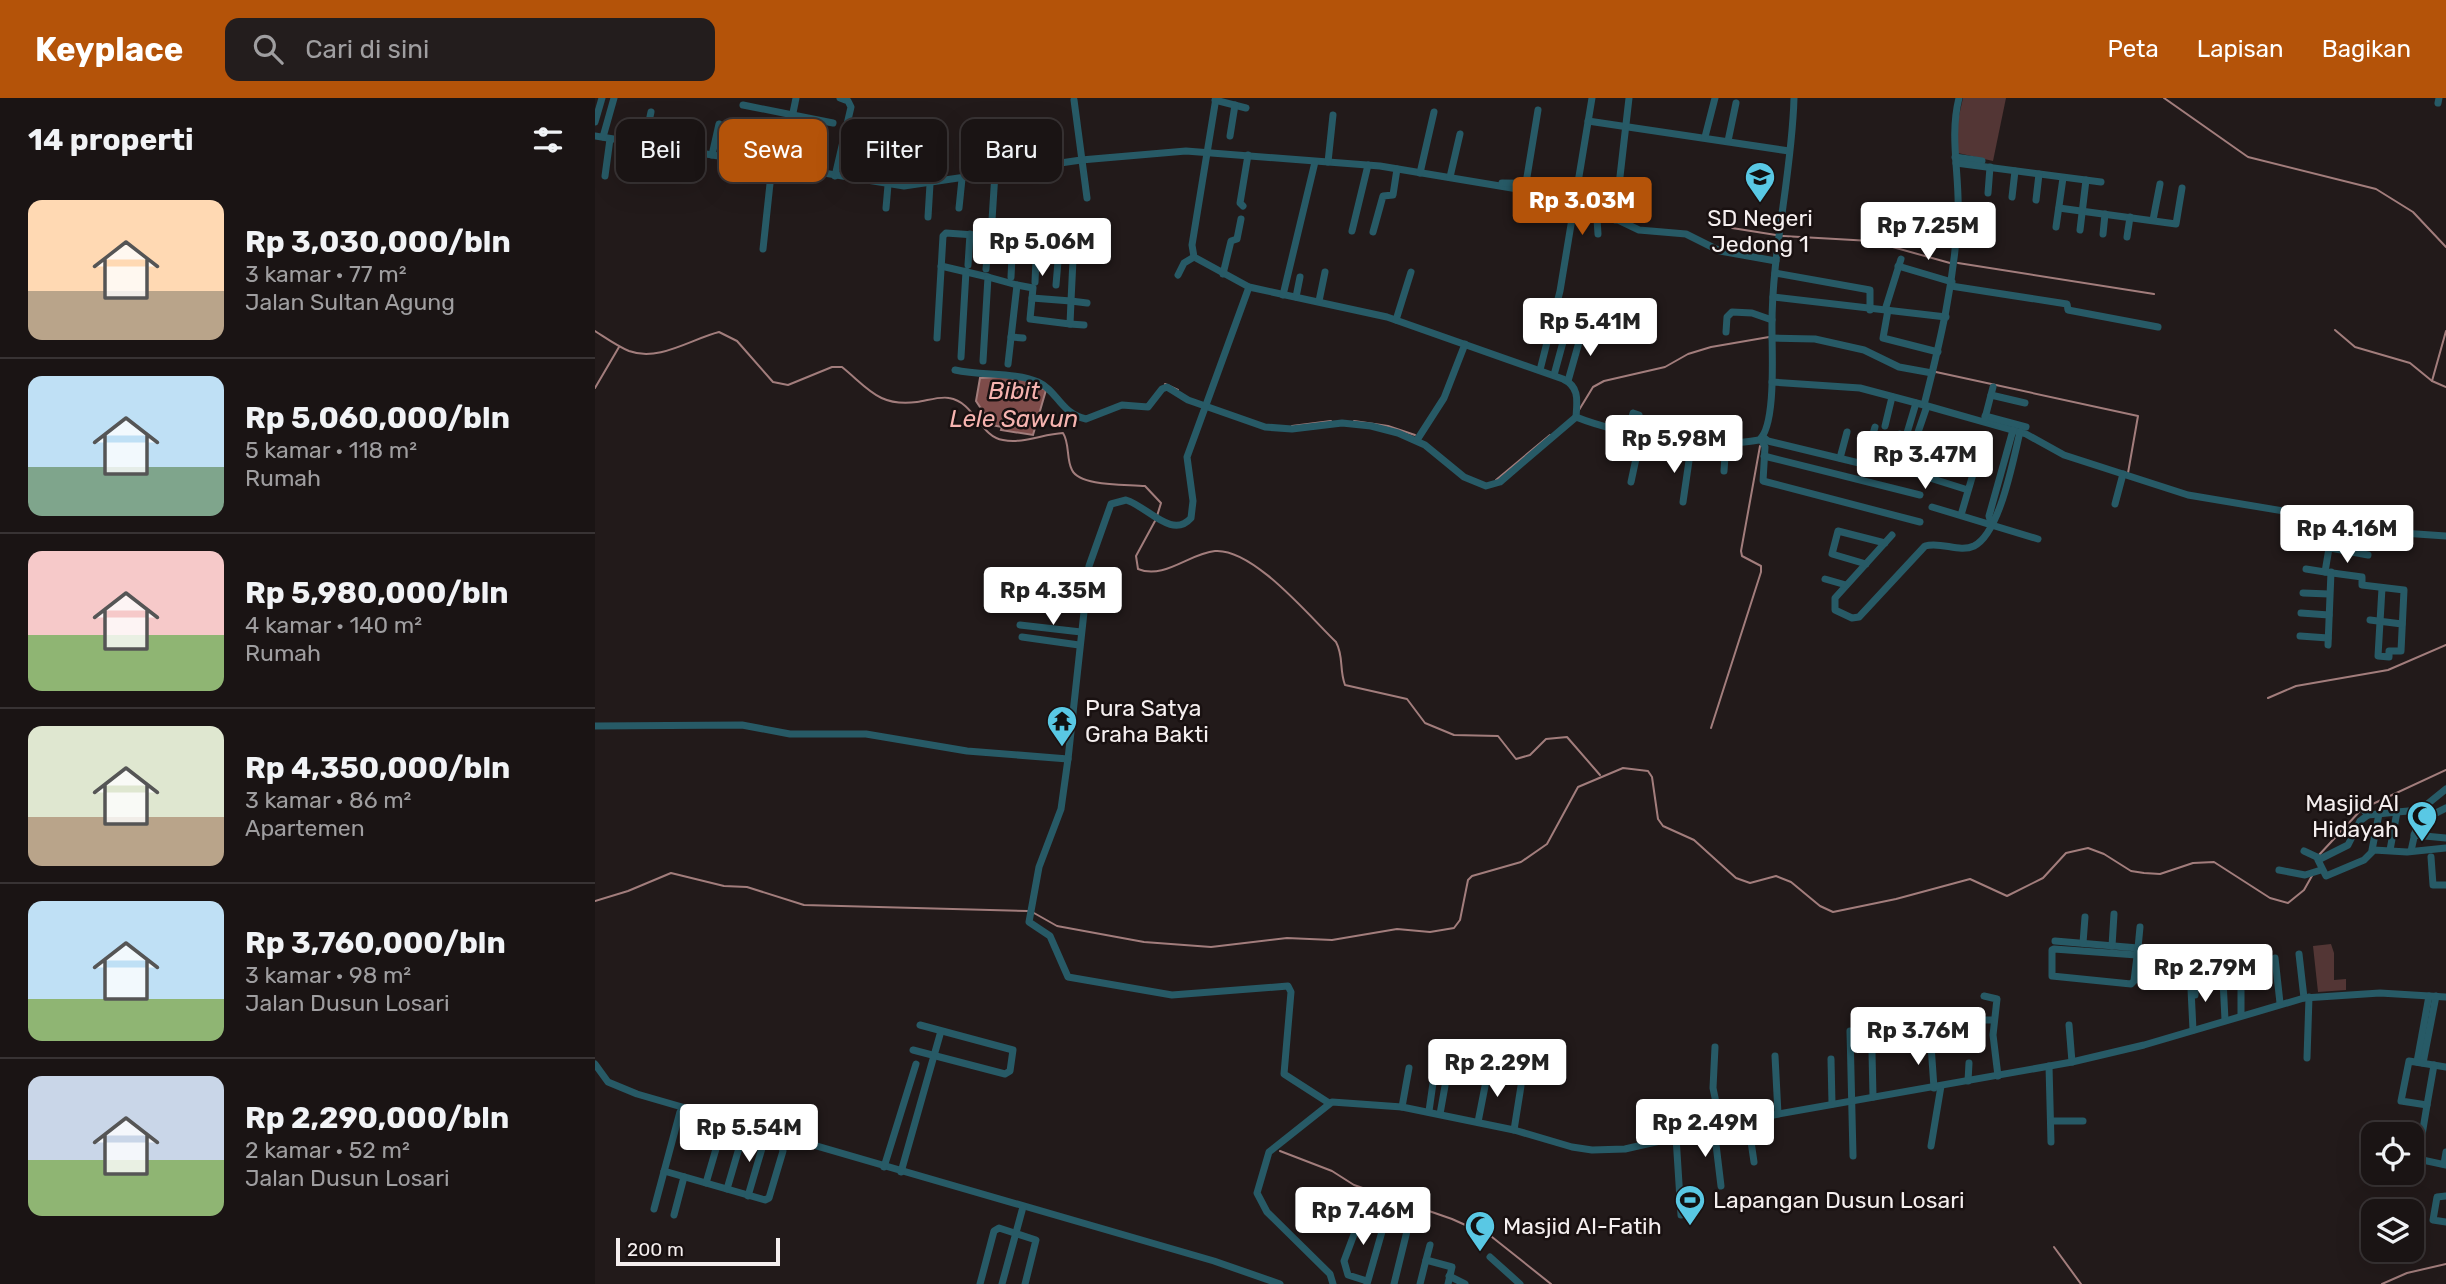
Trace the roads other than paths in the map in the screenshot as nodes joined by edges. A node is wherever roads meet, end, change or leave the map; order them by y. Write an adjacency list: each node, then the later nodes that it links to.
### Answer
1 (603, 98): 24 (street)
2 (614, 98): 30 (street)
3 (796, 98): 19 (street)
4 (840, 98): 53 (street)
5 (1592, 98): 23 (street)
6 (1629, 98): 27 (street)
7 (1715, 98): 31 (street)
8 (1794, 98): 33 (street)
9 (1959, 98): 40 (street)
10 (1216, 99): 14 (street); 34 (street)
11 (1075, 100): 39 (street)
12 (1736, 103): 32 (street)
13 (743, 105): 19 (street)
14 (1235, 105): 15 (street); 29 (street)
15 (1246, 108)
16 (1538, 110): 62 (street)
17 (651, 112): 21 (street)
18 (1434, 112): 49 (street)
19 (793, 114): 22 (street); 25 (street)
20 (1333, 115): 42 (street)
21 (650, 119)
22 (792, 119)
23 (1588, 121): 27 (street); 64 (street)
24 (595, 122)
25 (833, 123)
26 (719, 124): 36 (street)
27 (1623, 127): 31 (street); 84 (street)
28 (1460, 134): 54 (street)
29 (1230, 136)
30 (602, 137): 52 (street)
31 (1705, 137): 32 (street)
32 (1728, 141): 33 (street)
33 (1790, 151): 102 (street)
34 (1207, 152): 37 (street); 39 (street); 101 (street)
35 (705, 154): 36 (street)
36 (712, 155): 38 (street)
37 (1248, 155): 41 (street); 74 (street)
38 (719, 156)
39 (1081, 160): 43 (street); 71 (street)
40 (1956, 160): 44 (street); 46 (street); 114 (street)
41 (1315, 162): 42 (street); 118 (street)
42 (1328, 162): 45 (street)
43 (1062, 163)
44 (2004, 164)
45 (1368, 165): 47 (street); 89 (street)
46 (1990, 167): 48 (street); 69 (street)
47 (1397, 169): 49 (street); 90 (street)
48 (2015, 171): 50 (street); 70 (street)
49 (1420, 173): 54 (street)
50 (2039, 174): 55 (street); 72 (street)
51 (827, 175): 53 (street)
52 (605, 176)
53 (835, 176): 66 (street)
54 (1450, 177): 67 (street)
55 (2063, 178): 57 (street); 78 (street)
56 (961, 179): 63 (street)
57 (2086, 180): 58 (street); 79 (street)
58 (2101, 181)
59 (770, 182): 100 (street)
60 (962, 182): 77 (street)
61 (994, 182): 94 (street)
62 (1526, 183): 64 (street); 67 (street)
63 (930, 184): 66 (street); 81 (street)
64 (1576, 184): 73 (street)
65 (2160, 184): 85 (street)
66 (888, 185): 76 (street)
67 (1498, 185): 73 (street)
68 (2182, 188): 85 (street)
69 (1988, 193)
70 (2012, 197)
71 (1087, 198)
72 (2036, 200)
73 (1573, 201): 75 (street); 146 (street)
74 (1243, 206)
75 (1591, 207): 84 (street); 92 (street)
76 (886, 208)
77 (959, 208)
78 (2059, 208): 79 (street); 87 (street)
79 (2083, 211): 80 (street); 88 (street)
80 (2105, 214): 82 (street); 93 (street)
81 (928, 217)
82 (2130, 217): 85 (street); 96 (street)
83 (1241, 219): 109 (street)
84 (1615, 220): 102 (street)
85 (2153, 220)
86 (1076, 225): 99 (street)
87 (2056, 227)
88 (2080, 230)
89 (1352, 232)
90 (1373, 232)
91 (970, 234): 94 (street); 103 (street); 104 (street)
92 (1598, 234)
93 (2103, 234)
94 (990, 236): 95 (street); 107 (street)
95 (1013, 237): 97 (street); 111 (street)
96 (2127, 237)
97 (1037, 238): 98 (street); 113 (street)
98 (1060, 238): 99 (street); 116 (street)
99 (1074, 239): 122 (street)
100 (763, 249)
101 (1194, 257): 109 (street); 110 (street)
102 (1776, 261): 108 (street)
103 (941, 267): 104 (street); 136 (street)
104 (967, 268): 107 (street); 142 (street)
105 (1325, 272): 123 (street)
106 (1411, 272): 128 (street)
107 (987, 273): 115 (street); 143 (street)
108 (1775, 273): 120 (street); 125 (street)
109 (1223, 274): 117 (street)
110 (1178, 275)
111 (1011, 277)
112 (1300, 277): 119 (street)
113 (1035, 282)
114 (1952, 284): 126 (street); 127 (street); 132 (street)
115 (1017, 285): 121 (street); 135 (street)
116 (1056, 285)
117 (1249, 287): 118 (street); 153 (street)
118 (1283, 295): 119 (street)
119 (1296, 297): 123 (street)
120 (1773, 297): 125 (street); 129 (street)
121 (1032, 298): 122 (street); 130 (street)
122 (1071, 301): 124 (street); 130 (street)
123 (1319, 302): 128 (street)
124 (1087, 303)
125 (1870, 310): 126 (street)
126 (1887, 310): 127 (street); 141 (street)
127 (1946, 317): 141 (street)
128 (1396, 320): 140 (street)
129 (1772, 320): 134 (street); 138 (street)
130 (1070, 324): 131 (street)
131 (1084, 325)
132 (2158, 327)
133 (1583, 328): 149 (street)
134 (1726, 332)
135 (1011, 337): 137 (street); 144 (street)
136 (937, 338)
137 (1023, 338)
138 (1772, 338): 147 (street); 150 (street)
139 (1563, 342): 148 (street)
140 (1465, 344): 146 (street); 165 (street)
141 (1938, 352): 147 (street)
142 (961, 357)
143 (983, 361)
144 (1009, 364)
145 (955, 370): 153 (street)
146 (1540, 370): 148 (street)
147 (1932, 373): 154 (street)
148 (1554, 375): 149 (street)
149 (1568, 381): 156 (street)
150 (1772, 382): 151 (street); 164 (street)
151 (1892, 397): 154 (street); 158 (street)
152 (2025, 403): 157 (street)
153 (1205, 404): 165 (street); 205 (street)
154 (1922, 405): 157 (street); 170 (street); 172 (street)
155 (1635, 411): 162 (street)
156 (1576, 417): 162 (street); 165 (street)
157 (1984, 419): 160 (street); 160 (street)
158 (1885, 426)
159 (1875, 427): 170 (street)
160 (2020, 430): 173 (street); 183 (street)
161 (1847, 432): 169 (street)
162 (1628, 433): 163 (street)
163 (1641, 435): 166 (street); 174 (street)
164 (1762, 438): 167 (street); 168 (street); 169 (street)
165 (1417, 440)
166 (1692, 440): 167 (street); 177 (street)
167 (1726, 441): 171 (street)
168 (1764, 456): 176 (street); 182 (street)
169 (1840, 458): 170 (street)
170 (1864, 464)
171 (1724, 471)
172 (1904, 473)
173 (2123, 474): 178 (street); 181 (street)
174 (1630, 482)
175 (1968, 490): 175 (street); 180 (street)
176 (1920, 495)
177 (1683, 502)
178 (2115, 503)
179 (1932, 507): 180 (street)
180 (1961, 515): 183 (street)
181 (2334, 521): 185 (street); 189 (street)
182 (1920, 522)
183 (1991, 523): 186 (street); 195 (street)
184 (1892, 535): 187 (street)
185 (2446, 536)
186 (2038, 539)
187 (1885, 542): 191 (street); 191 (street)
188 (2310, 546): 189 (street)
189 (2329, 548): 190 (street); 193 (street)
190 (2368, 555)
191 (1866, 564): 195 (street)
192 (2307, 569): 193 (street)
193 (2328, 572): 196 (street); 198 (street)
194 (1825, 579): 195 (street)
195 (1846, 585)
196 (2382, 588): 202 (street); 203 (street)
197 (2303, 593): 198 (street)
198 (2329, 594): 200 (street)
199 (2301, 613): 200 (street)
200 (2329, 615): 206 (street)
201 (2370, 620): 202 (street)
202 (2380, 621): 203 (street); 203 (street)
203 (2402, 624)
204 (1020, 625): 205 (street)
205 (1081, 632): 208 (street)
206 (2299, 636)
207 (1023, 637): 208 (street)
208 (1079, 645): 210 (street)
209 (595, 726): 210 (street)
210 (1068, 759): 283 (street)
211 (2446, 789): 215 (street)
212 (2359, 804): 216 (street)
213 (2446, 808): 215 (street)
214 (2397, 812): 215 (street); 217 (street); 222 (street)
215 (2418, 813): 218 (street)
216 (2367, 814): 217 (street); 225 (street)
217 (2379, 814): 221 (street)
218 (2414, 835): 219 (street); 224 (street)
219 (2446, 838)
220 (2446, 848): 224 (street)
221 (2372, 850): 222 (street); 228 (street)
222 (2390, 850): 224 (street)
223 (2304, 851): 225 (street)
224 (2411, 852)
225 (2317, 857): 228 (street)
226 (2431, 857): 229 (street)
227 (2279, 870): 228 (street)
228 (2321, 870)
229 (2446, 885)
230 (2114, 914): 235 (street)
231 (2085, 917): 234 (street)
232 (2140, 927): 236 (street)
233 (2055, 941): 234 (street)
234 (2083, 943): 235 (street)
235 (2112, 946): 236 (street)
236 (2138, 951): 236 (street); 238 (street)
237 (2299, 954): 245 (street)
238 (2197, 955): 242 (street); 251 (street)
239 (2275, 958): 247 (street)
240 (2192, 979): 254 (street)
241 (2241, 985): 248 (street)
242 (2195, 995)
243 (1984, 996): 250 (street)
244 (2432, 996): 245 (street); 246 (street); 266 (street)
245 (2307, 997): 247 (street); 263 (street)
246 (2446, 997)
247 (2280, 1003): 248 (street)
248 (2241, 1014): 251 (street)
249 (1979, 1020): 250 (street)
250 (1994, 1020): 275 (street)
251 (2225, 1020): 254 (street)
252 (920, 1025): 255 (street)
253 (2069, 1025): 265 (street)
254 (2193, 1030): 265 (street)
255 (941, 1031): 261 (street); 261 (street)
256 (1850, 1031): 282 (street)
257 (1931, 1045): 280 (street)
258 (1714, 1047): 297 (street)
259 (913, 1049): 261 (street)
260 (1872, 1052): 281 (street)
261 (935, 1055): 311 (street)
262 (1775, 1056): 290 (street)
263 (2307, 1058)
264 (1831, 1059): 284 (street)
265 (2072, 1062): 271 (street)
266 (2420, 1062): 270 (street); 285 (street)
267 (1969, 1063): 276 (street)
268 (595, 1064): 287 (street)
269 (916, 1065): 309 (street)
270 (2434, 1065): 272 (street); 285 (street)
271 (2049, 1066): 275 (street); 293 (street)
272 (2446, 1067)
273 (1409, 1068): 286 (street)
274 (1487, 1071): 295 (street)
275 (1999, 1076): 276 (street)
276 (1968, 1081): 280 (street)
277 (1433, 1083): 288 (street)
278 (1445, 1086): 289 (street)
279 (1521, 1086): 298 (street)
280 (1937, 1087): 281 (street); 304 (street)
281 (1873, 1097): 282 (street)
282 (1850, 1101): 284 (street); 306 (street)
283 (1329, 1103): 286 (street); 334 (street)
284 (1832, 1104): 290 (street)
285 (2427, 1105): 308 (street)
286 (1402, 1107): 288 (street)
287 (680, 1111): 291 (street); 309 (street); 310 (street)
288 (1429, 1111): 289 (street)
289 (1440, 1114): 295 (street)
290 (1778, 1114): 292 (street)
291 (701, 1119): 296 (street); 300 (street)
292 (1748, 1121): 297 (street); 307 (street)
293 (2051, 1121): 294 (street); 303 (street)
294 (2083, 1121)
295 (1478, 1122): 298 (street)
296 (723, 1125): 299 (street); 313 (street)
297 (1717, 1128): 301 (street); 314 (street)
298 (1514, 1130): 301 (street)
299 (744, 1131): 302 (street); 315 (street)
300 (696, 1136)
301 (1676, 1137): 321 (street)
302 (765, 1138): 316 (street); 316 (street)
303 (2051, 1142)
304 (1931, 1146)
305 (2446, 1152): 308 (street)
306 (1853, 1156)
307 (1754, 1162)
308 (2445, 1164)
309 (884, 1167): 311 (street)
310 (664, 1171): 312 (street); 319 (street)
311 (901, 1172): 318 (street)
312 (684, 1177): 313 (street); 320 (street)
313 (706, 1183): 315 (street)
314 (1721, 1186)
315 (727, 1189): 316 (street)
316 (748, 1196)
317 (2446, 1196): 323 (street)
318 (1023, 1207): 324 (street); 333 (street)
319 (654, 1209)
320 (674, 1215)
321 (1681, 1215)
322 (1385, 1220): 329 (street); 329 (street); 335 (street)
323 (2446, 1222)
324 (1016, 1233): 330 (street); 331 (street); 332 (street)
325 (1430, 1245): 327 (street)
326 (1490, 1257): 338 (street)
327 (1426, 1260): 328 (street); 336 (street)
328 (1448, 1280): 337 (street)
329 (1367, 1283)
330 (980, 1284)
331 (1002, 1284)
332 (1025, 1284)
333 (1280, 1284)
334 (1333, 1284)
335 (1394, 1284)
336 (1420, 1284)
337 (1465, 1284)
338 (1520, 1284)

